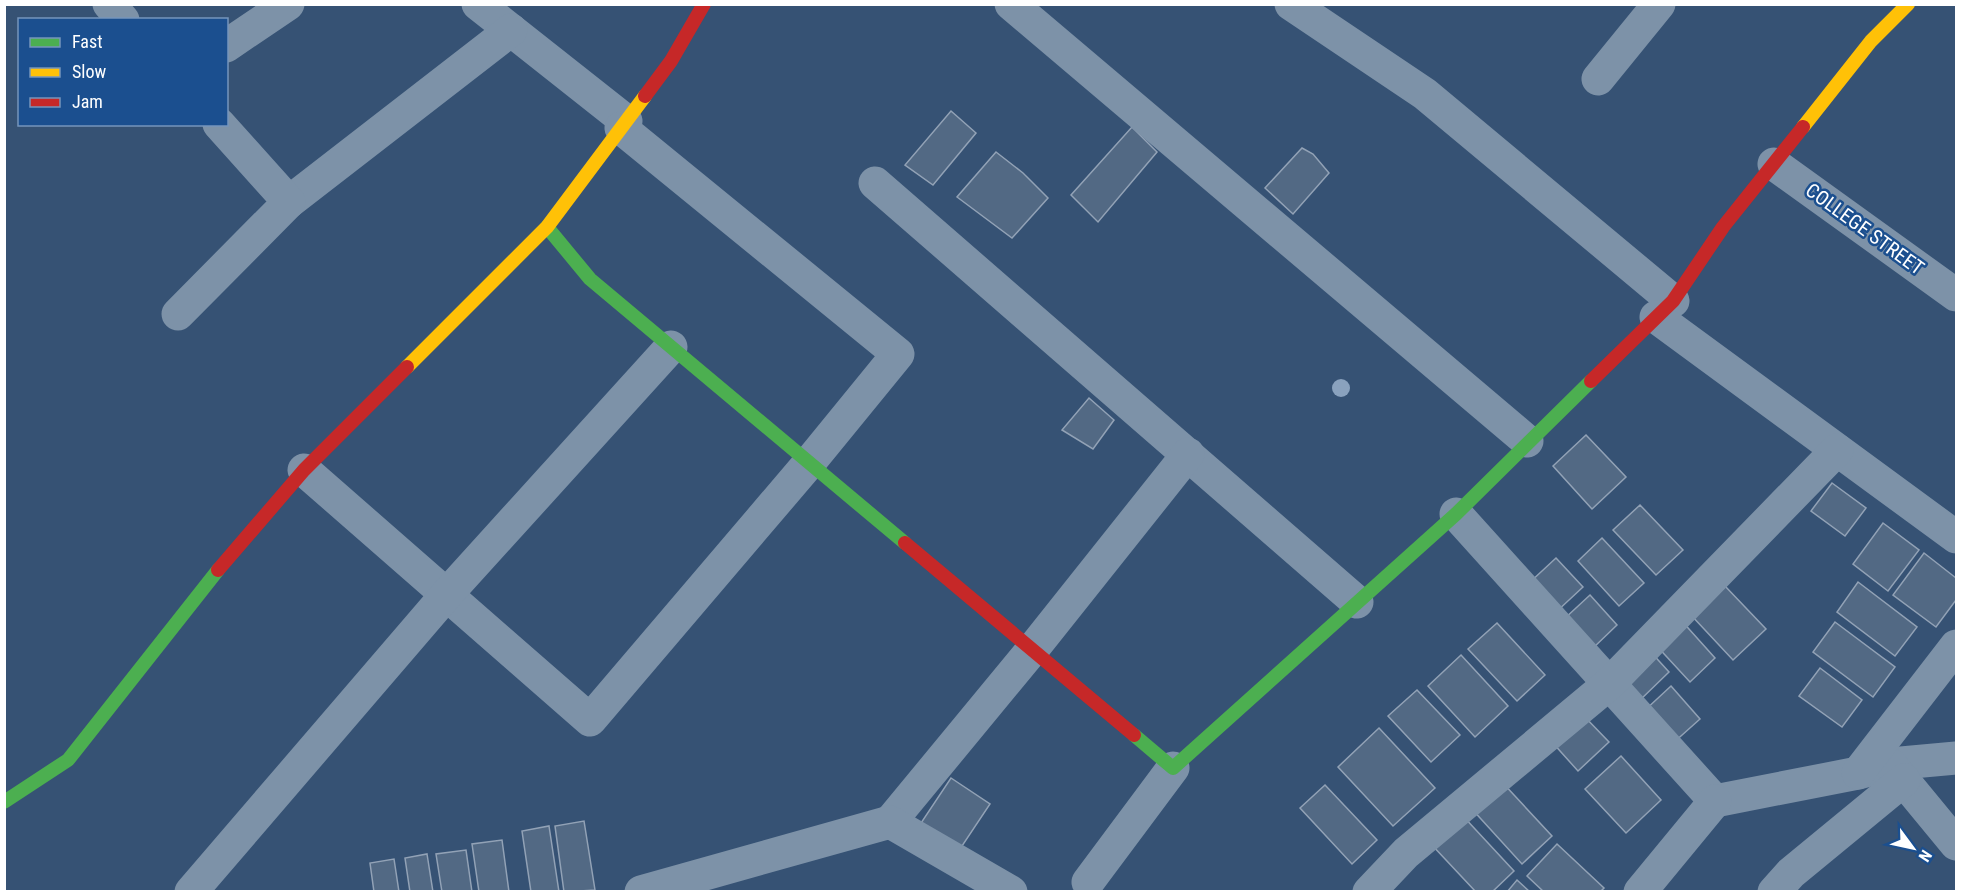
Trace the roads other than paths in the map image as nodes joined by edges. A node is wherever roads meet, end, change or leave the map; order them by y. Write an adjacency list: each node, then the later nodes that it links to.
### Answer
1 (109, 4): 9 (street)
2 (288, 4): 11 (street)
3 (478, 4): 10 (street)
4 (704, 4): 13 (street)
5 (1011, 4): 23 (street)
6 (1291, 4): 20 (street)
7 (1659, 4): 12 (street)
8 (1904, 6): 15 (street)
9 (121, 18)
10 (511, 30): 13 (street); 17 (street)
11 (228, 45)
12 (1598, 78)
13 (624, 125): 18 (street); 26 (street)
14 (221, 126): 17 (street)
15 (1774, 164): 19 (street, COLLEGE STREET); 20 (street)
16 (875, 183): 25 (street)
17 (289, 202): 21 (street)
18 (547, 227): 22 (street); 27 (street)
19 (1956, 295)
20 (1665, 309): 23 (street); 24 (street)
21 (178, 314)
22 (670, 347): 26 (street); 30 (street)
23 (1527, 441): 28 (street)
24 (1837, 450): 29 (street); 34 (street)
25 (1188, 454): 31 (street); 33 (street)
26 (809, 463): 30 (street); 33 (street)
27 (304, 470): 30 (street); 40 (street)
28 (1456, 514): 31 (street); 34 (street)
29 (1956, 537)
30 (447, 594): 44 (street)
31 (1357, 602): 36 (street)
32 (1956, 646): 38 (street)
33 (1032, 650): 36 (street); 41 (street)
34 (1609, 684): 39 (street); 47 (street)
35 (1956, 758): 37 (street)
36 (1173, 768): 43 (street)
37 (1897, 772): 38 (street); 42 (street); 49 (street)
38 (1858, 773): 39 (street)
39 (1715, 801): 48 (street)
40 (4, 802)
41 (890, 822): 45 (street); 46 (street)
42 (1956, 843)
43 (1087, 888)
44 (191, 891)
45 (641, 891)
46 (1011, 891)
47 (1369, 891)
48 (1640, 891)
49 (1774, 891)

